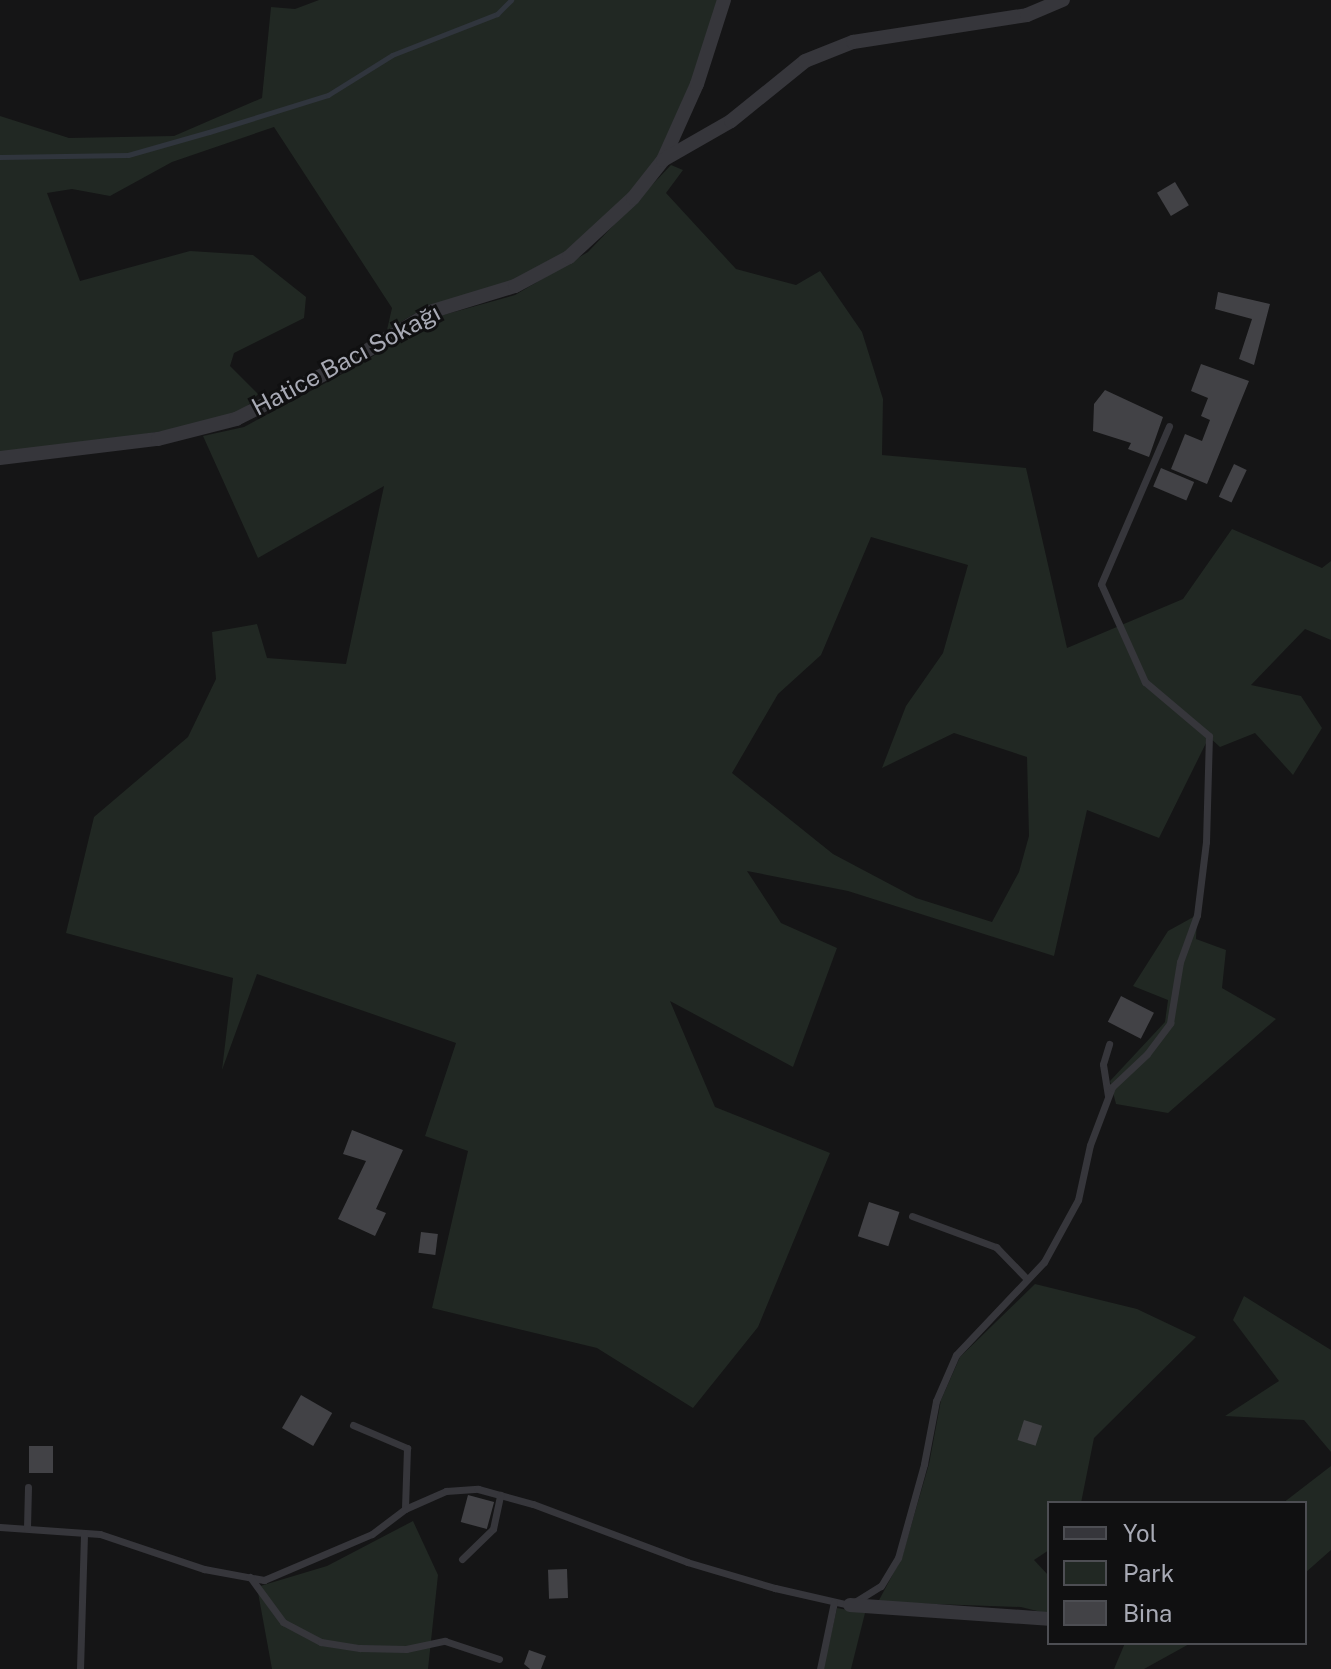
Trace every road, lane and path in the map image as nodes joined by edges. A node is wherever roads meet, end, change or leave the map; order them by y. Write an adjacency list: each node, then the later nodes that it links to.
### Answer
1 (724, 0): 3 (street)
2 (1063, 0): 3 (street, Hatice Bacı Sokağı)
3 (663, 160): 5 (street, Hatice Bacı Sokağı)
4 (1169, 426): 7 (lane)
5 (0, 458)
6 (1109, 1044): 7 (lane)
7 (1108, 1098): 9 (lane)
8 (912, 1216): 9 (lane)
9 (1027, 1279): 19 (lane)
10 (353, 1425): 13 (lane)
11 (28, 1487): 15 (lane)
12 (500, 1495): 13 (lane); 17 (lane); 19 (lane)
13 (405, 1509): 18 (lane)
14 (0, 1527): 15 (lane)
15 (27, 1528): 16 (lane)
16 (84, 1533): 18 (lane); 22 (lane)
17 (462, 1559)
18 (250, 1577): 21 (lane)
19 (842, 1603): 20 (street); 23 (lane)
20 (1047, 1619)
21 (499, 1659)
22 (80, 1669)
23 (820, 1669)

